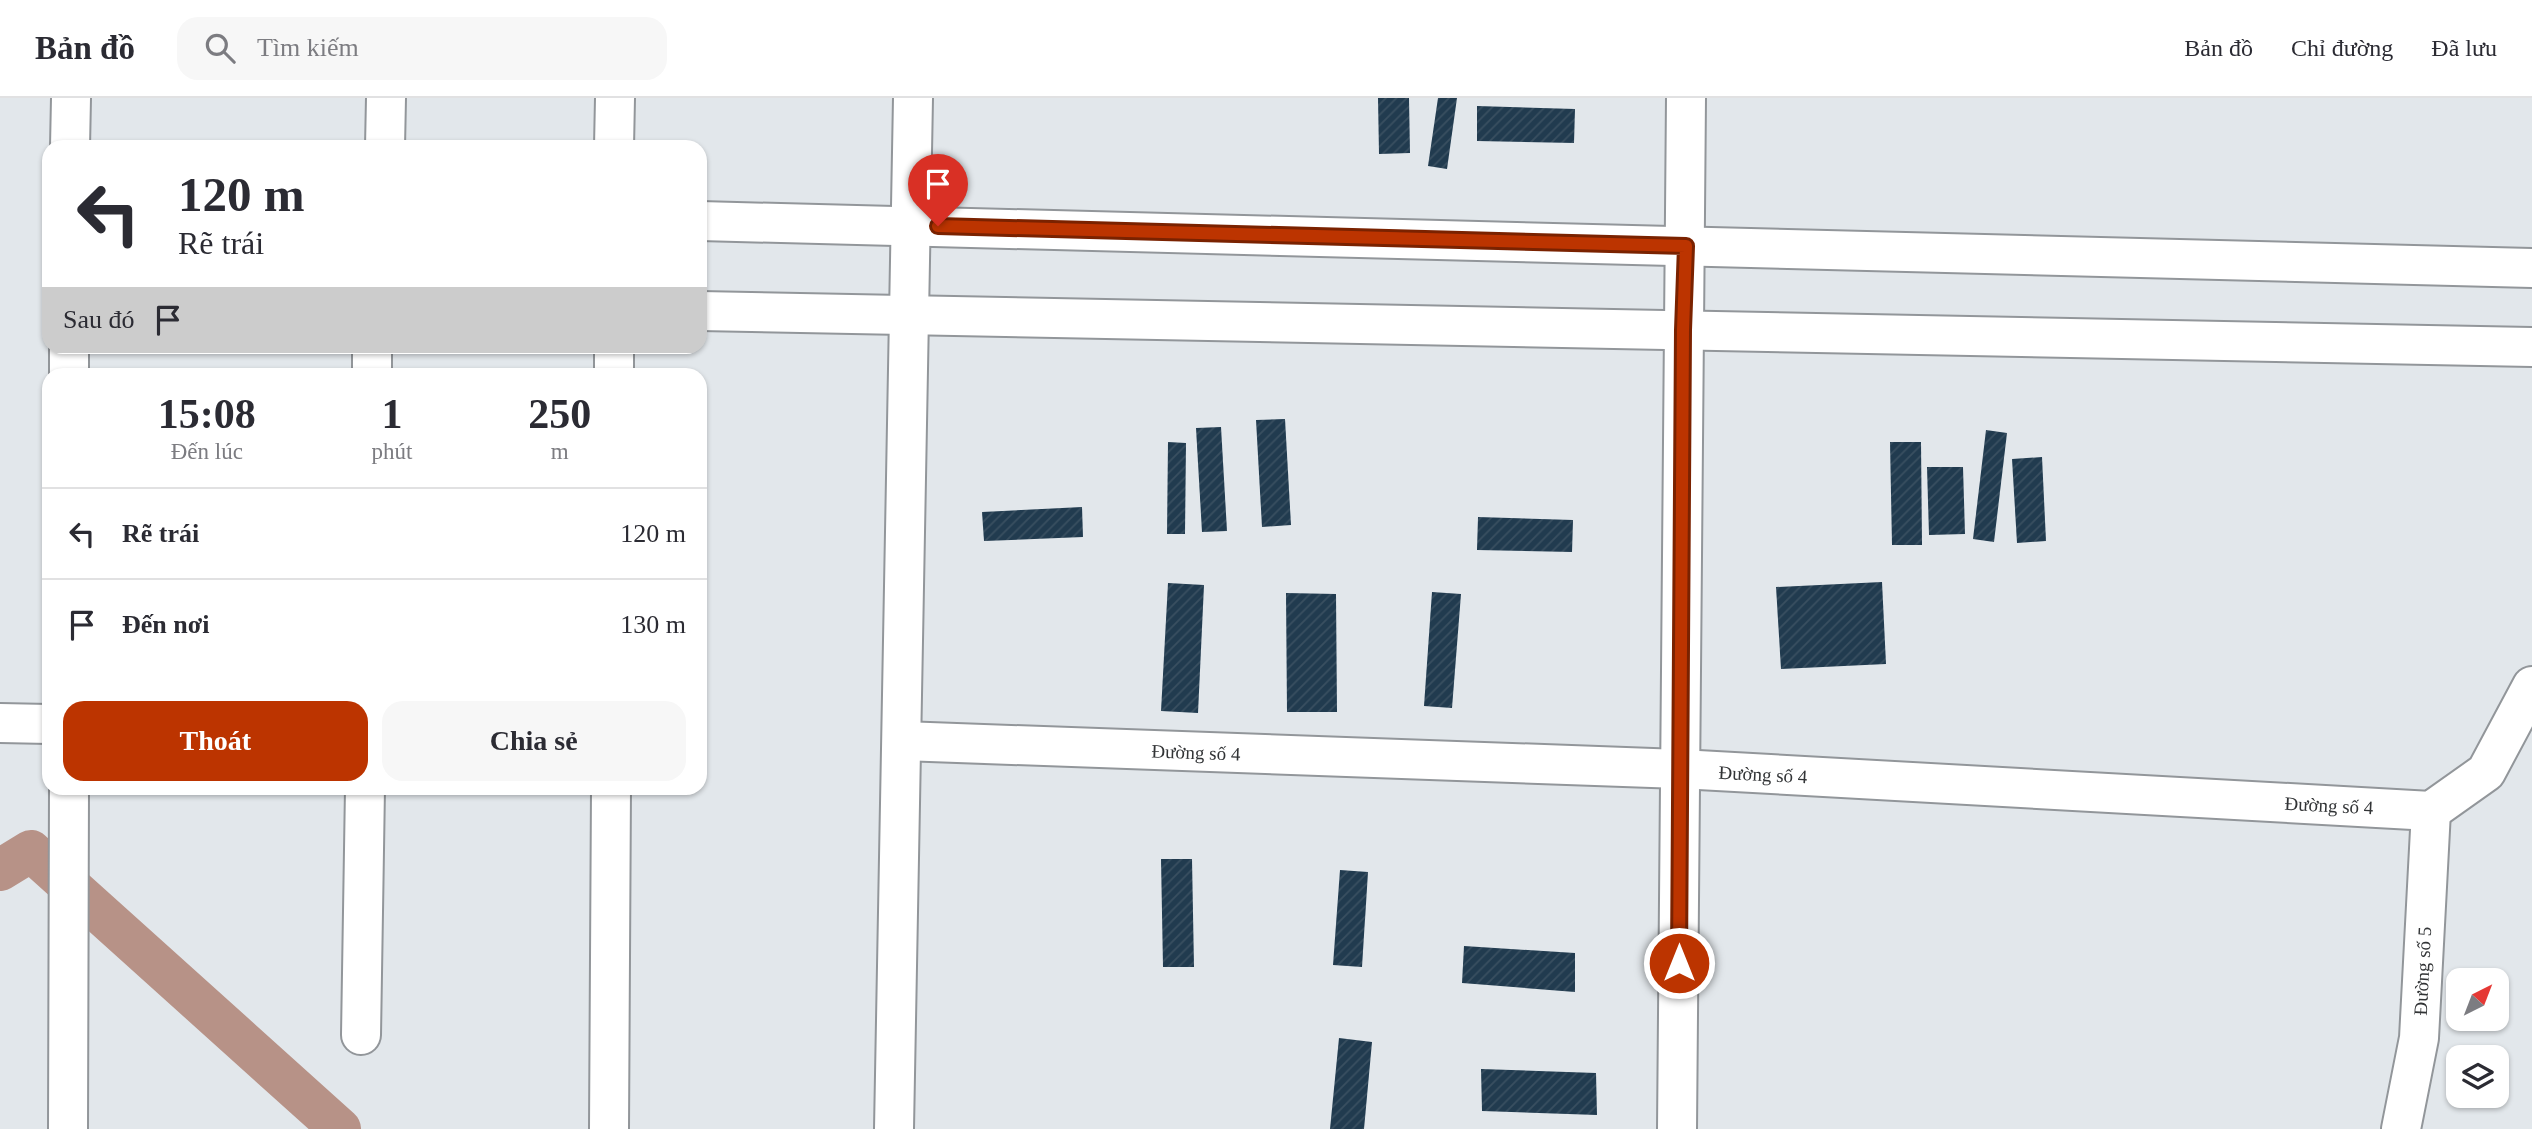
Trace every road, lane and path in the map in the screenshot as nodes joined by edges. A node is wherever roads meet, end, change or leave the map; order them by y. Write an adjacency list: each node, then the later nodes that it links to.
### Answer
1 (71, 98): 6 (street)
2 (386, 98): 7 (street)
3 (615, 98): 8 (street)
4 (913, 98): 10 (street)
5 (1686, 98): 11 (street)
6 (70, 140)
7 (386, 140)
8 (614, 140)
9 (707, 220): 10 (street)
10 (910, 226): 11 (street); 14 (street)
11 (1686, 246): 12 (street); 15 (street)
12 (2532, 268)
13 (707, 311): 14 (street)
14 (908, 315): 15 (street); 20 (street)
15 (1683, 330): 16 (street); 21 (street)
16 (2532, 347)
17 (2532, 686): 25 (street)
18 (0, 723): 19 (street)
19 (42, 724)
20 (901, 741): 21 (street, Đường số 4); 29 (street)
21 (1680, 769): 25 (street, Đường số 4); 30 (street)
22 (69, 795): 27 (street)
23 (365, 795): 26 (street)
24 (611, 795): 28 (street)
25 (2431, 811): 31 (street, Đường số 5)
26 (361, 1035)
27 (68, 1129)
28 (609, 1129)
29 (894, 1129)
30 (1677, 1129)
31 (2401, 1129)

